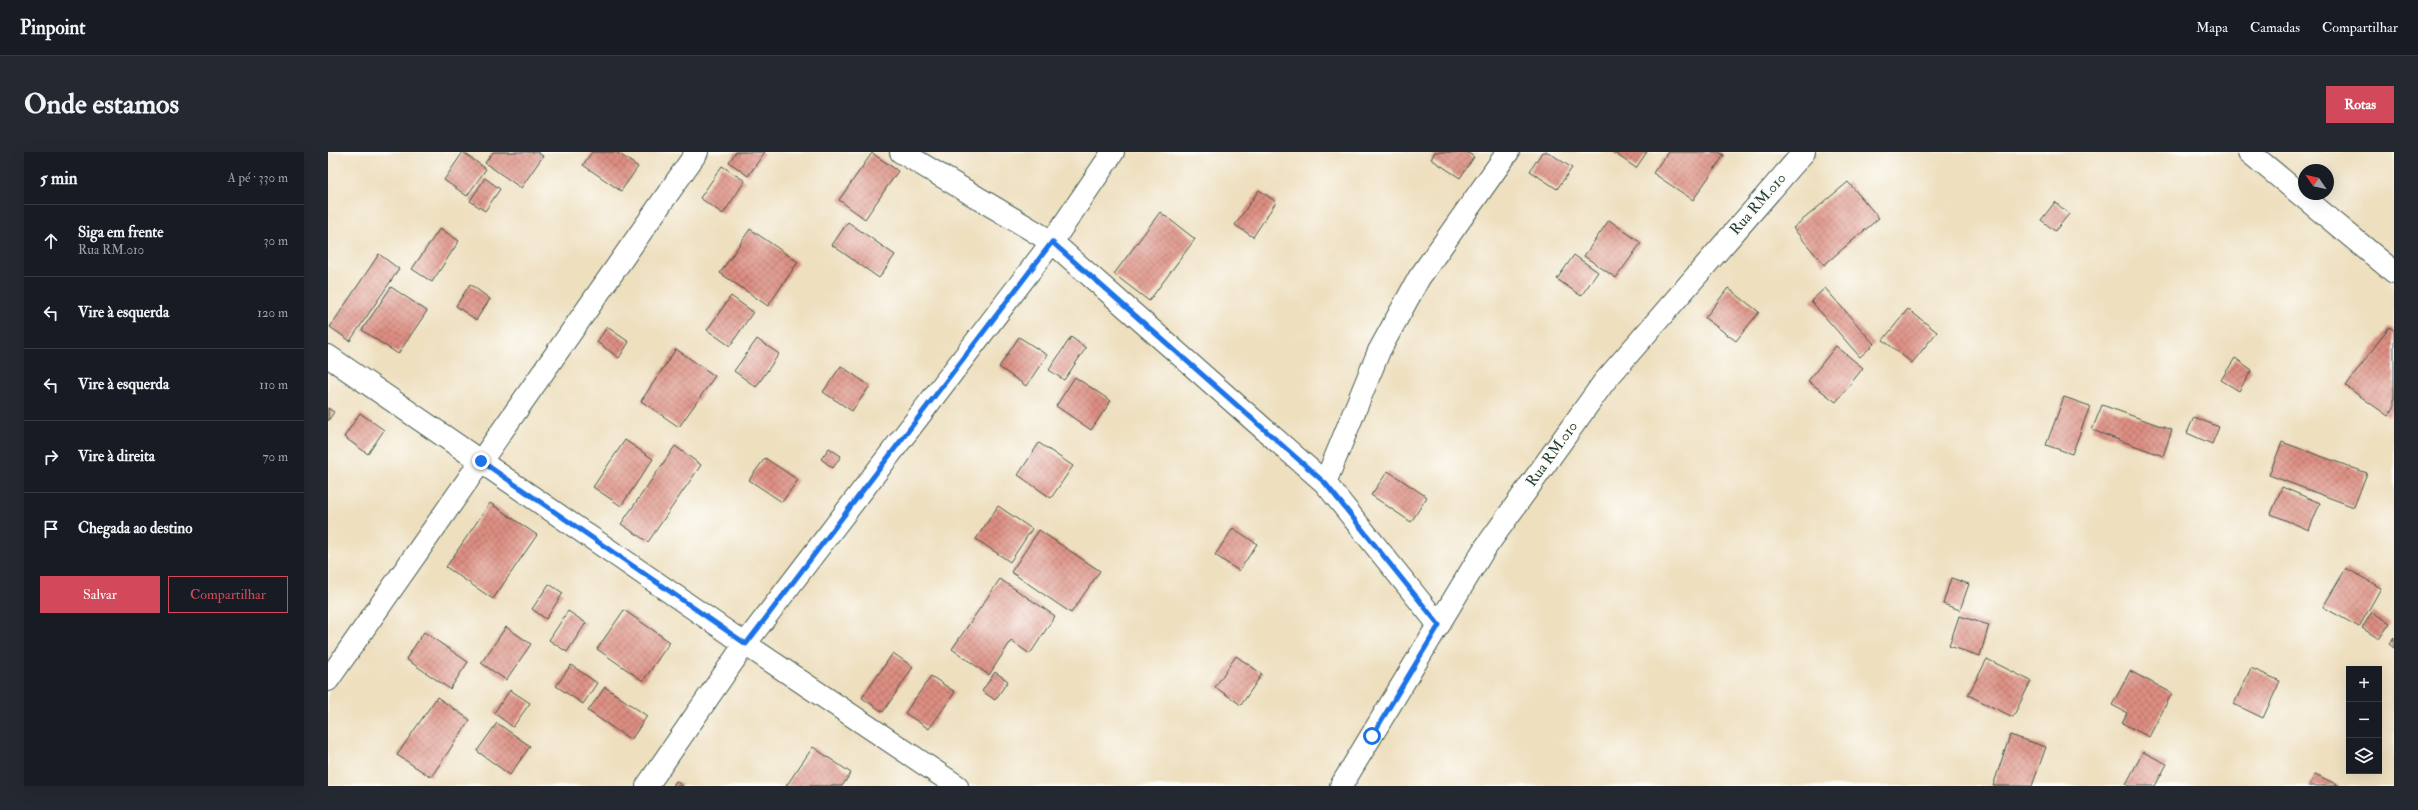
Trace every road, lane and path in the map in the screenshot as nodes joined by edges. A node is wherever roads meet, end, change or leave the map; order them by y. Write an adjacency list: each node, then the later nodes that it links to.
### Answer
1 (697, 152): 10 (street)
2 (901, 152): 7 (street)
3 (1113, 152): 7 (street)
4 (1508, 152): 11 (street)
5 (1804, 152): 12 (street, Rua RM.010)
6 (2249, 152): 8 (street)
7 (1052, 242): 11 (street); 13 (street)
8 (2394, 272)
9 (328, 356): 10 (street)
10 (481, 461): 13 (street); 14 (street)
11 (1325, 483): 12 (street)
12 (1439, 625): 17 (street, Rua RM.010)
13 (746, 644): 15 (street); 16 (street)
14 (328, 680)
15 (647, 786)
16 (957, 786)
17 (1342, 786)

